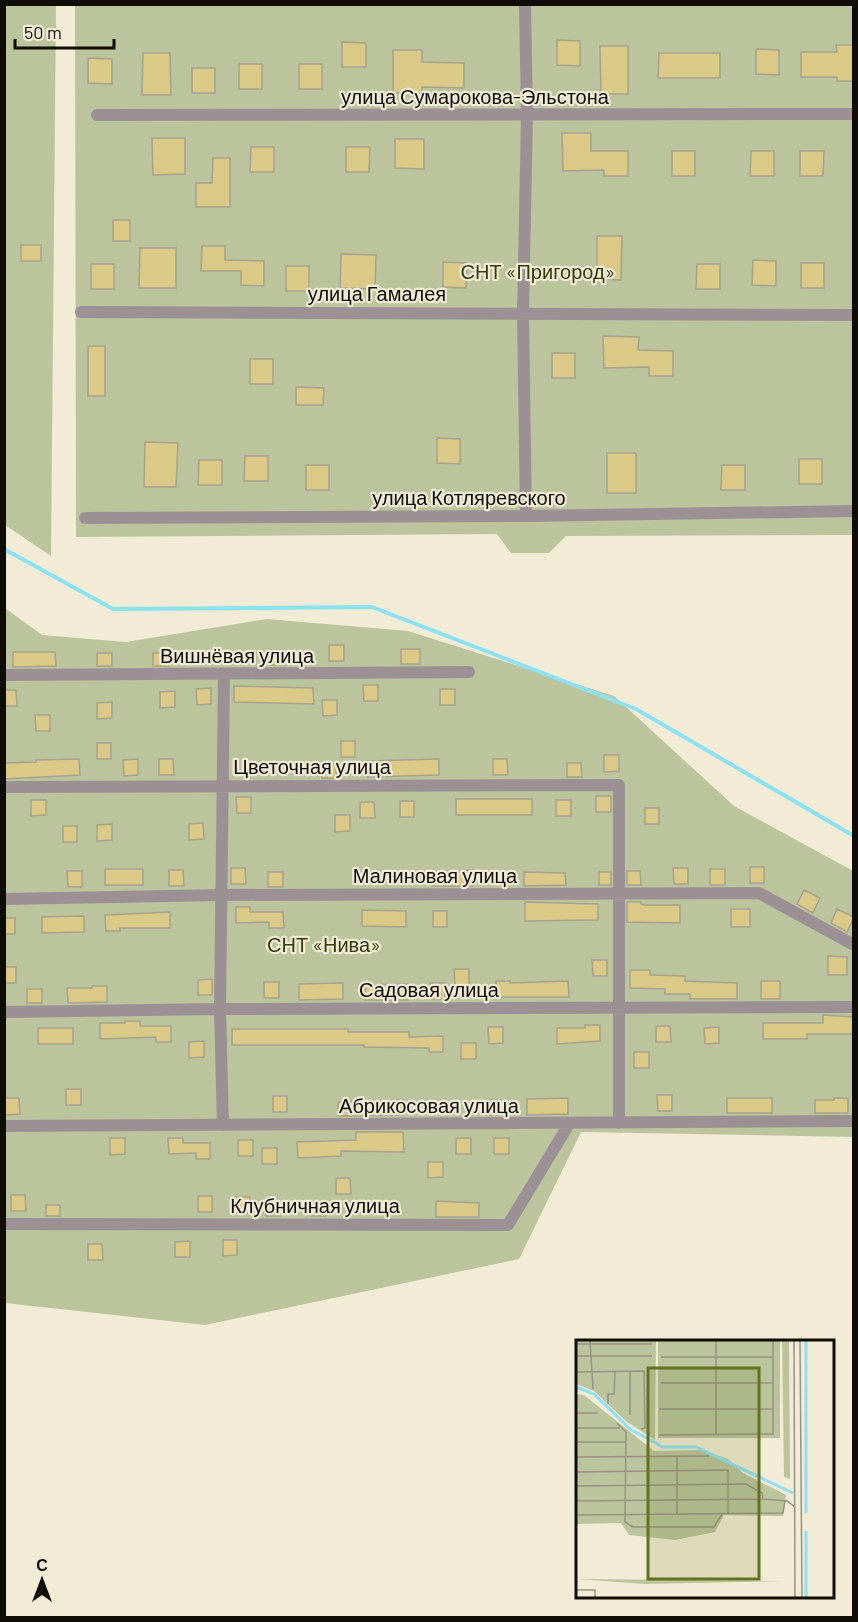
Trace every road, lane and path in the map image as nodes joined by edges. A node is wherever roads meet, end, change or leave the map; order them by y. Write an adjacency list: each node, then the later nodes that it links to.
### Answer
1 (525, 4): 3 (street)
2 (854, 114): 3 (street, улица Сумарокова-Эльстона)
3 (526, 115): 4 (street, улица Сумарокова-Эльстона); 6 (street)
4 (97, 116)
5 (81, 312): 6 (street, улица Гамалея)
6 (523, 315): 7 (street, улица Гамалея); 9 (street)
7 (854, 315)
8 (854, 511): 9 (street, улица Котляревского)
9 (526, 516): 10 (street, улица Котляревского)
10 (85, 518)
11 (469, 672): 13 (street, Вишнёвая улица)
12 (4, 675): 13 (street, Вишнёвая улица)
13 (224, 675): 14 (street)
14 (224, 785): 15 (street, Цветочная улица); 16 (street, Цветочная улица); 17 (street)
15 (4, 787)
16 (620, 893): 17 (street, Малиновая улица); 19 (street, Малиновая улица); 21 (street)
17 (222, 895): 18 (street, Малиновая улица); 22 (street)
18 (4, 899)
19 (854, 945)
20 (854, 1007): 21 (street, Садовая улица)
21 (618, 1008): 22 (street, Садовая улица); 26 (street)
22 (220, 1009): 23 (street, Садовая улица); 27 (street)
23 (4, 1012)
24 (854, 1121): 26 (street, Абрикосовая улица)
25 (569, 1124): 26 (street, Абрикосовая улица); 27 (street, Абрикосовая улица); 29 (street, Клубничная улица)
26 (619, 1124)
27 (223, 1125): 28 (street, Абрикосовая улица)
28 (4, 1126)
29 (4, 1224)

